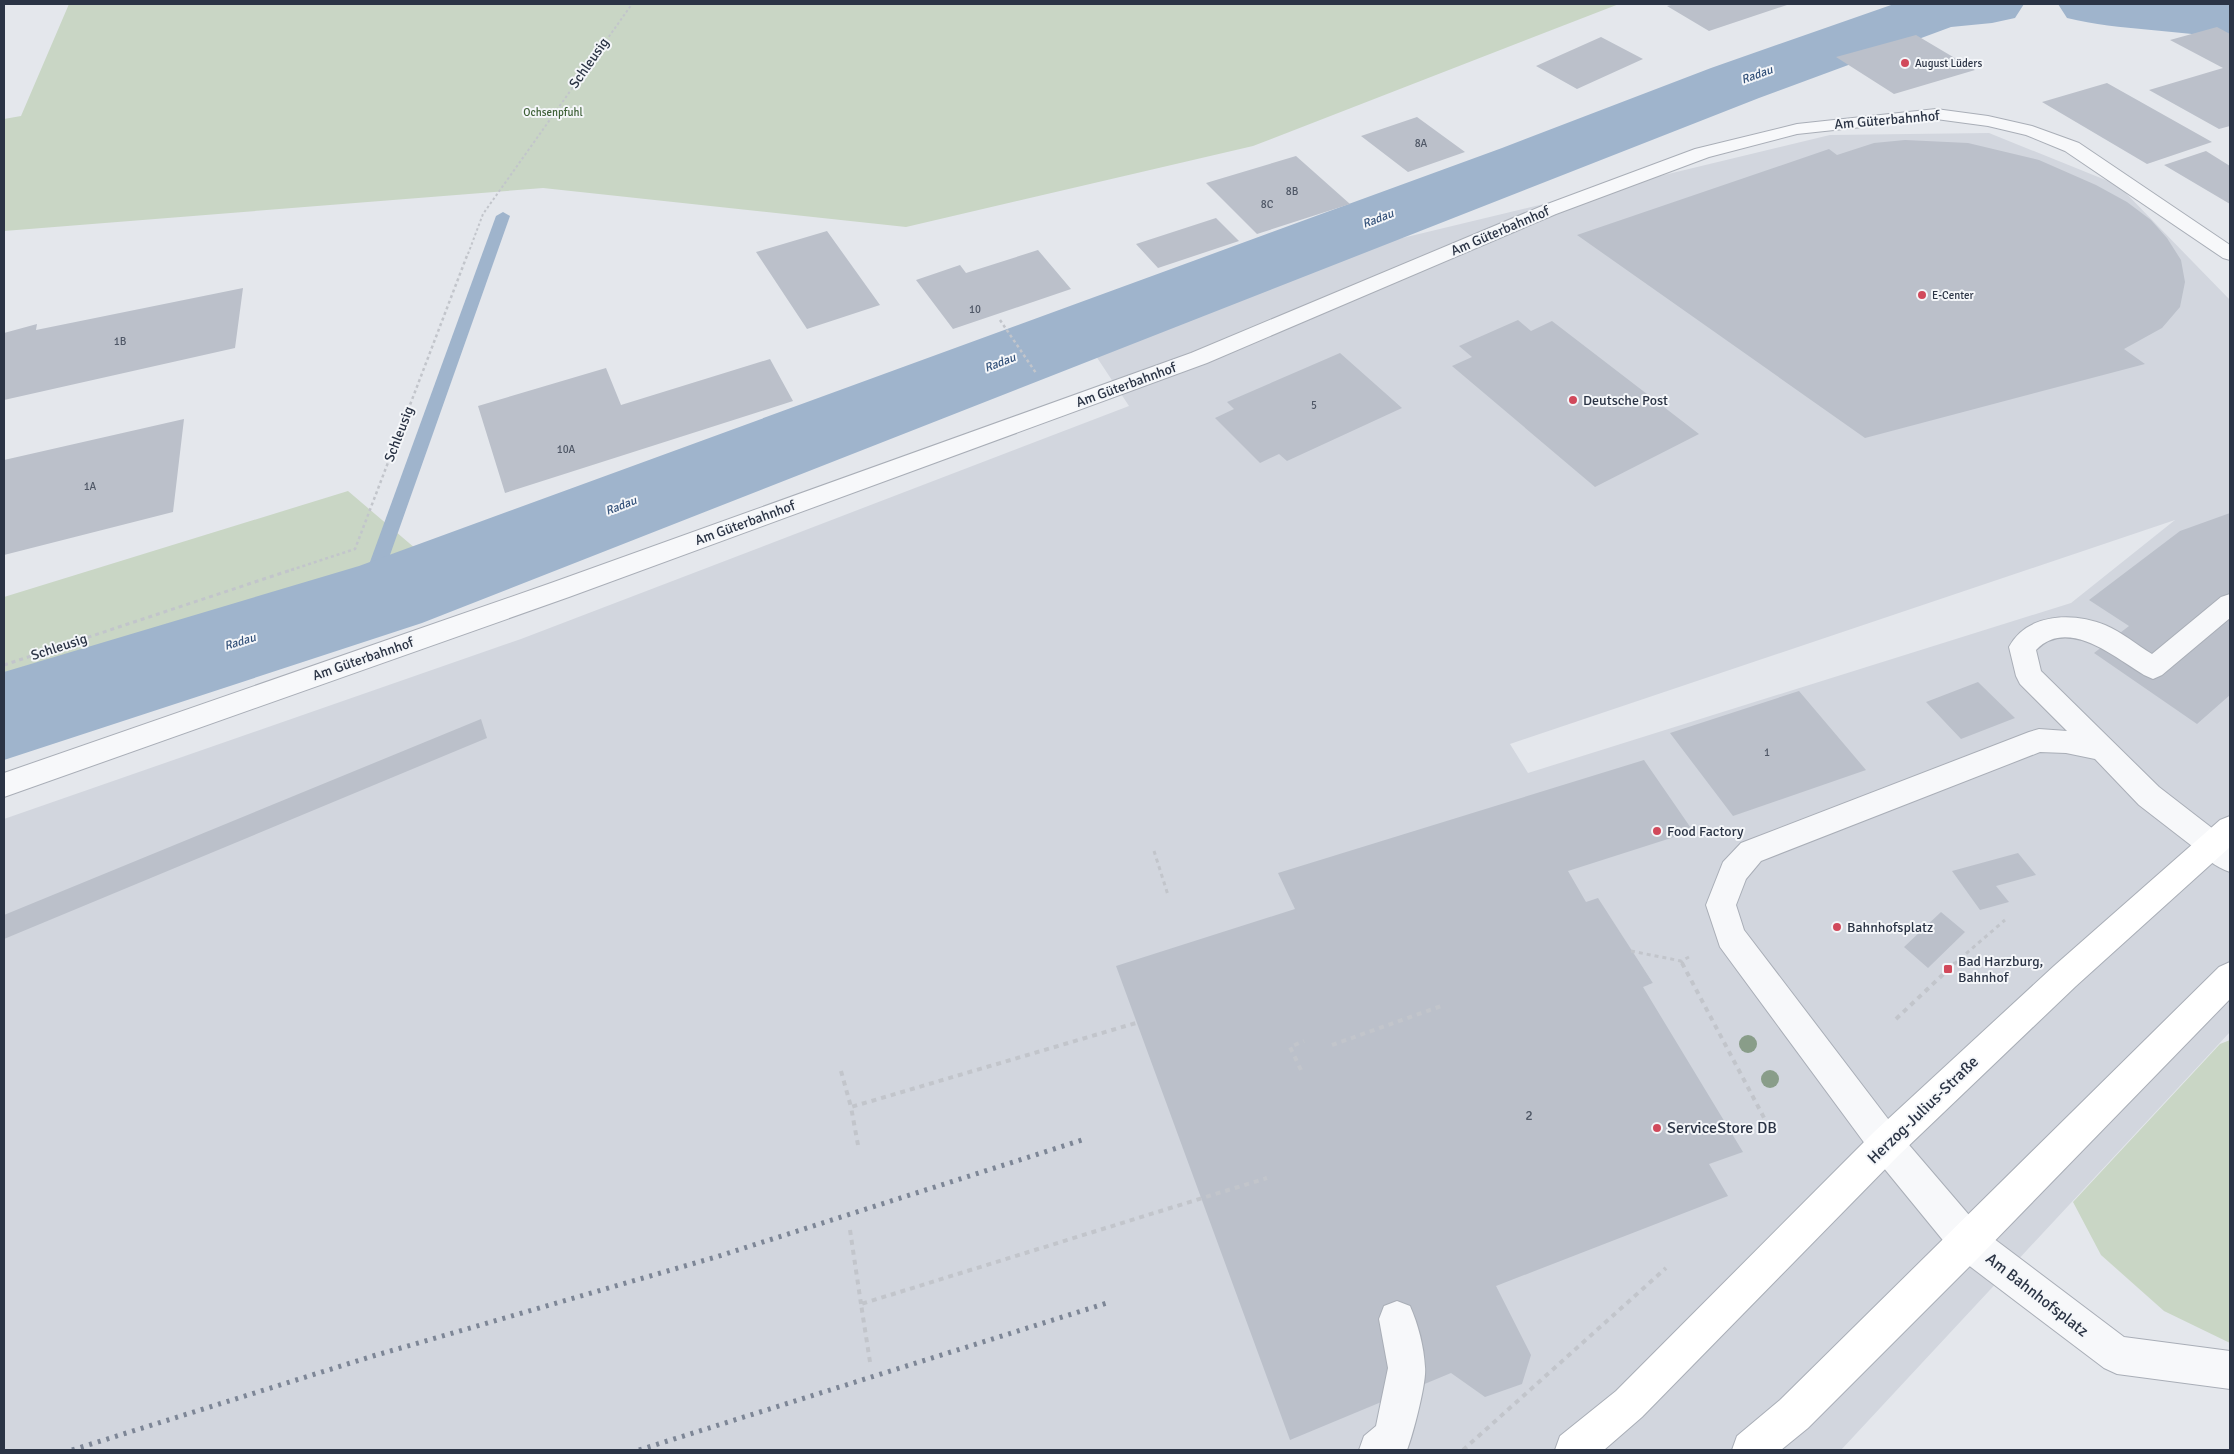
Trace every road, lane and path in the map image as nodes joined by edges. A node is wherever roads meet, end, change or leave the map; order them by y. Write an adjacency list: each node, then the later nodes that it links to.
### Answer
1 (632, 4): 6 (path, Schleusig)
2 (2230, 254): 8 (street, Am Güterbahnhof)
3 (1000, 320): 4 (path)
4 (1029, 363)
5 (2230, 604): 7 (street)
6 (4, 665)
7 (2104, 749): 9 (street); 13 (street, Am Bahnhofsplatz)
8 (4, 785)
9 (2224, 844): 26 (main road, Herzog-Julius-Straße)
10 (1154, 851): 11 (path)
11 (1168, 895)
12 (2006, 920): 18 (path)
13 (1731, 936): 15 (path); 26 (street, Am Bahnhofsplatz)
14 (1631, 951): 15 (path)
15 (1681, 961): 25 (path)
16 (2230, 977): 30 (main road)
17 (1444, 1005): 21 (path)
18 (1896, 1019)
19 (1136, 1024): 24 (path)
20 (1304, 1041): 23 (path)
21 (1332, 1045)
22 (840, 1070): 24 (path)
23 (1301, 1070)
24 (851, 1107): 27 (path)
25 (1770, 1129)
26 (1886, 1144): 30 (street, Am Bahnhofsplatz); 38 (main road, Herzog-Julius-Straße)
27 (858, 1145)
28 (1267, 1178): 32 (path)
29 (850, 1230): 32 (path)
30 (1968, 1242): 35 (street, Am Bahnhofsplatz); 39 (main road)
31 (1666, 1268): 37 (path)
32 (862, 1304): 34 (path)
33 (1396, 1319): 36 (street)
34 (870, 1362)
35 (2230, 1370)
36 (1378, 1450)
37 (1463, 1450)
38 (1574, 1450)
39 (1751, 1450)

